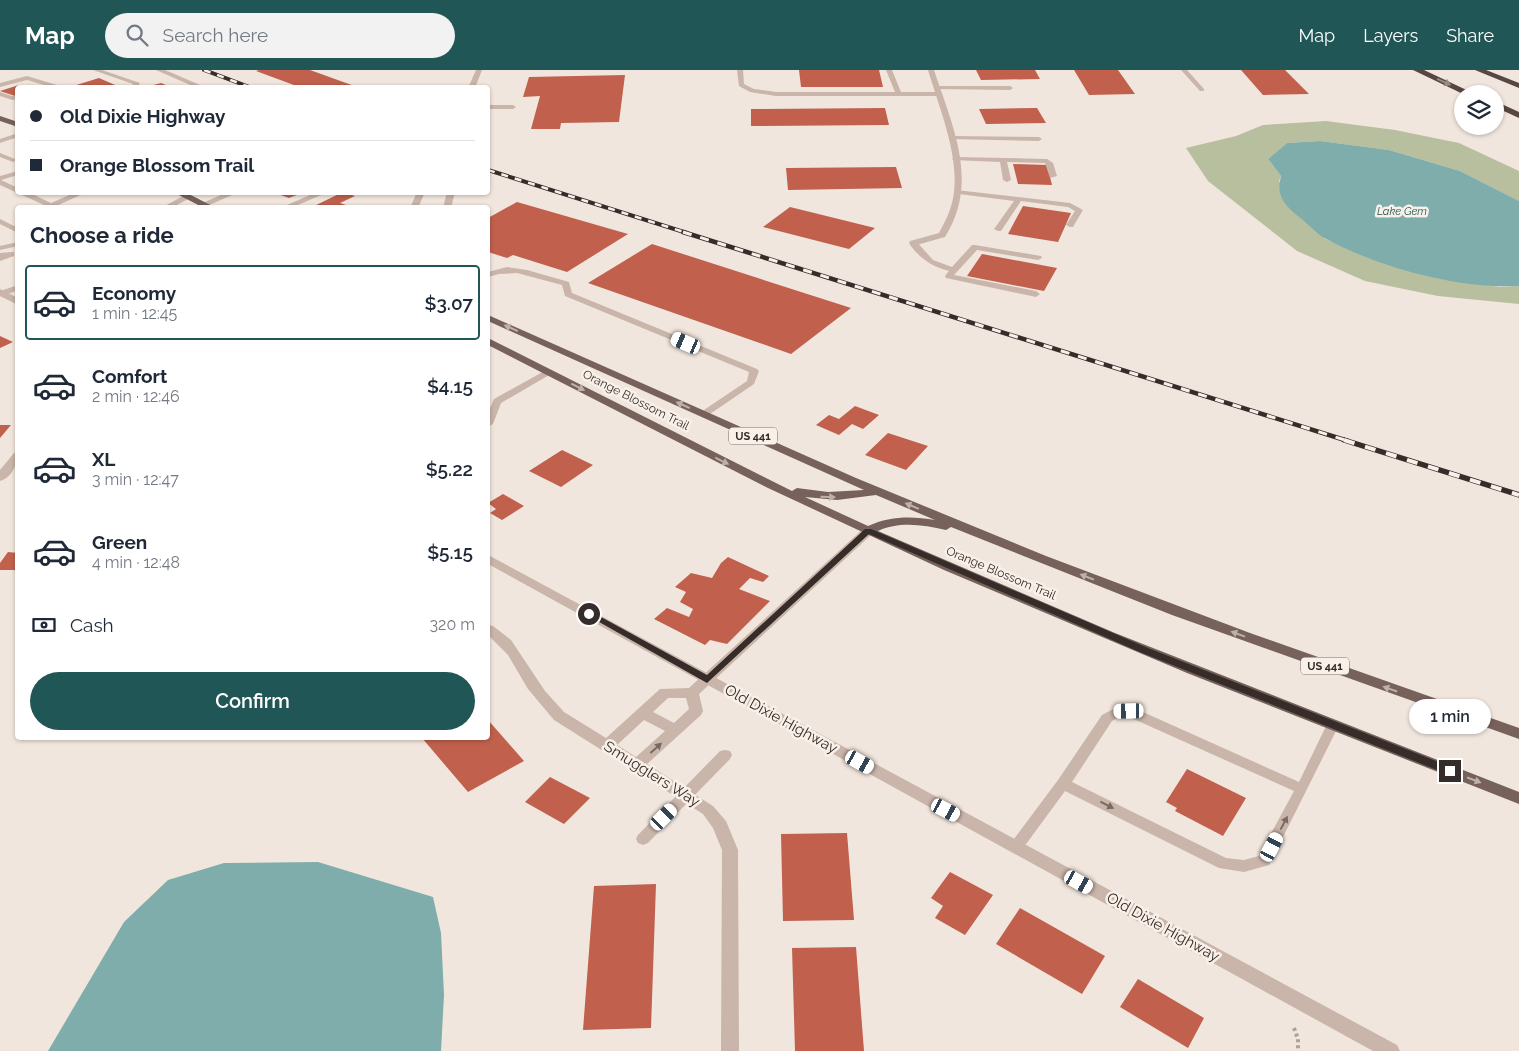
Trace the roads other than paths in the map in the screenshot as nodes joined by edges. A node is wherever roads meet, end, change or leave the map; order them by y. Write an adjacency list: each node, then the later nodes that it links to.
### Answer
1 (96, 70): 12 (lane)
2 (159, 70): 13 (street)
3 (479, 70): 14 (street)
4 (740, 70): 20 (lane)
5 (889, 70): 20 (lane)
6 (931, 70): 19 (street)
7 (1184, 70): 18 (lane)
8 (1417, 70): 15 (highway, one-way to 15)
9 (1479, 70): 16 (highway)
10 (0, 85): 11 (lane)
11 (46, 85)
12 (136, 85)
13 (196, 85)
14 (472, 85)
15 (1454, 86)
16 (1519, 86)
17 (1010, 88): 19 (lane)
18 (1202, 90)
19 (938, 91): 20 (lane); 28 (street)
20 (899, 94)
21 (490, 107): 22 (lane)
22 (513, 107)
23 (1504, 108): 24 (highway)
24 (1519, 115)
25 (0, 118): 26 (main road)
26 (15, 124)
27 (15, 136): 30 (lane)
28 (951, 138): 29 (lane); 32 (street)
29 (1039, 139)
30 (0, 141)
31 (0, 155): 33 (lane)
32 (955, 159): 34 (lane); 40 (street)
33 (13, 160)
34 (1003, 160): 36 (lane); 37 (lane)
35 (15, 175): 38 (lane)
36 (1053, 176)
37 (1007, 180)
38 (1, 182): 39 (lane)
39 (15, 189)
40 (958, 192): 47 (lane); 58 (street)
41 (27, 195): 48 (lane)
42 (76, 195): 49 (lane)
43 (184, 195): 50 (lane)
44 (187, 195): 51 (main road)
45 (230, 195): 52 (lane)
46 (317, 195): 53 (lane)
47 (1019, 199): 55 (lane); 57 (lane)
48 (45, 205)
49 (50, 205)
50 (168, 205)
51 (206, 205)
52 (210, 205)
53 (292, 205)
54 (0, 221): 56 (lane)
55 (1070, 225)
56 (15, 229)
57 (998, 229)
58 (913, 243): 65 (lane)
59 (15, 245): 60 (lane)
60 (0, 248)
61 (14, 253): 62 (lane); 64 (lane)
62 (0, 254)
63 (1038, 258): 65 (lane)
64 (0, 259)
65 (954, 270): 69 (lane)
66 (490, 274): 75 (lane)
67 (15, 288): 68 (lane)
68 (1, 293): 70 (street)
69 (1036, 294)
70 (15, 300)
71 (490, 319): 75 (main road, Orange Blossom Trail / US 441, one-way to 71)
72 (490, 342): 73 (main road, Orange Blossom Trail / US 441)
73 (548, 372): 74 (lane); 79 (main road, Orange Blossom Trail / US 441, one-way to 79)
74 (490, 403): 76 (lane)
75 (704, 414): 80 (main road, Orange Blossom Trail / US 441)
76 (490, 420)
77 (15, 459): 78 (street)
78 (0, 478)
79 (780, 489): 80 (main road, one-way to 80); 81 (main road, Orange Blossom Trail / US 441)
80 (877, 491): 82 (main road, Orange Blossom Trail / US 441, one-way to 80)
81 (868, 531): 82 (main road); 85 (street); 88 (main road, Orange Blossom Trail / US 441)
82 (973, 532): 90 (main road, Orange Blossom Trail / US 441, one-way to 82)
83 (490, 560): 85 (street, Old Dixie Highway)
84 (490, 630): 91 (street, Smugglers Way)
85 (707, 679): 86 (street); 99 (street, Old Dixie Highway)
86 (692, 693): 87 (street); 89 (street)
87 (644, 713): 89 (street); 91 (street)
88 (1333, 725): 95 (lane); 97 (main road, Orange Blossom Trail / US 441, one-way to 97)
89 (675, 730): 93 (street, one-way to 89)
90 (1519, 734)
91 (607, 746): 93 (street, Smugglers Way)
92 (725, 755): 96 (lane)
93 (637, 765): 96 (street, Smugglers Way)
94 (1063, 784): 95 (lane); 95 (lane, one-way to 95); 99 (lane)
95 (1302, 789)
96 (685, 796): 98 (lane); 101 (street, Smugglers Way)
97 (1519, 798)
98 (643, 839)
99 (1016, 847): 100 (street, Old Dixie Highway)
100 (1384, 1049)
101 (730, 1051)

